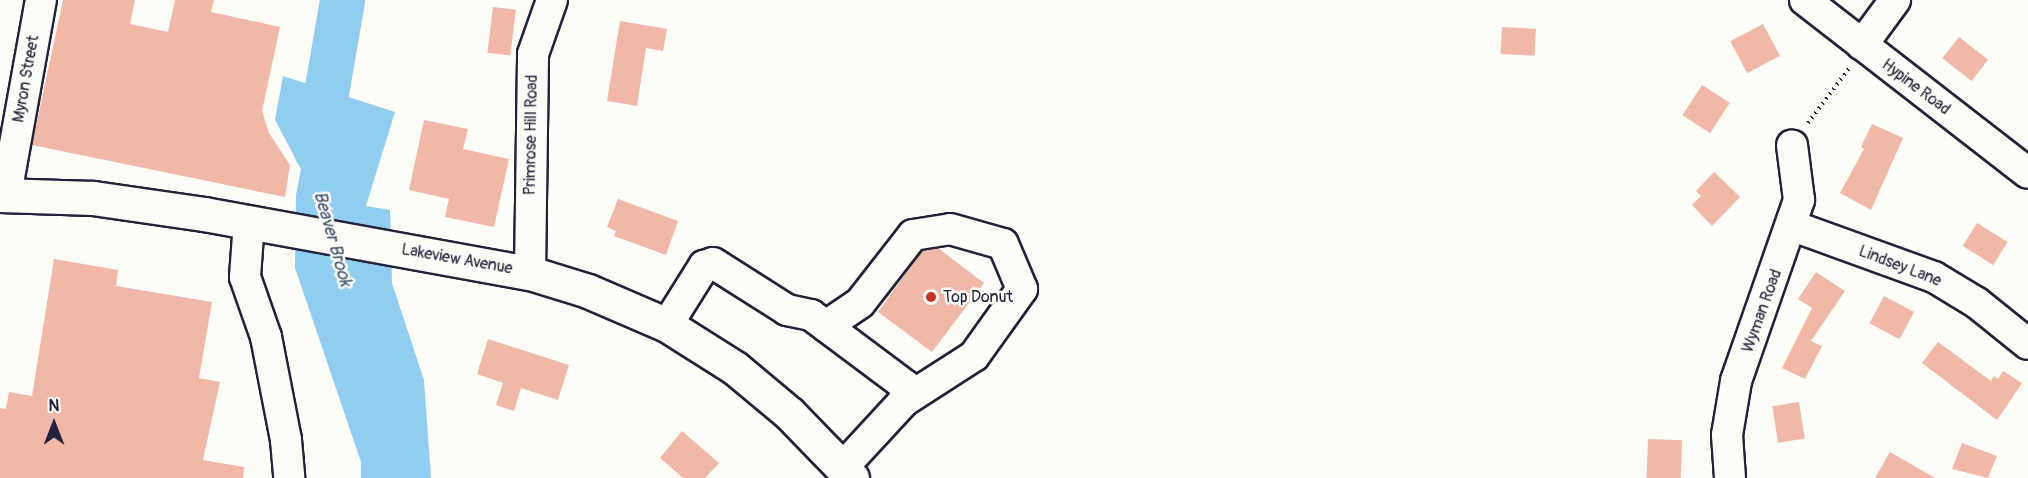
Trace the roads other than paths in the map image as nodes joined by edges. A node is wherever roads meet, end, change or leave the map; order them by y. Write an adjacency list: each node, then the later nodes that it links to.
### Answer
1 (40, 0): 8 (street, Myron Street)
2 (552, 0): 11 (street, Primrose Hill Road)
3 (1805, 0): 5 (street, Hypine Road)
4 (1895, 0): 5 (street)
5 (1858, 53): 7 (street, Hypine Road)
6 (1792, 145): 10 (street, Wyman Road)
7 (2028, 173)
8 (3, 195): 9 (main road, Lakeview Avenue)
9 (263, 224): 11 (main road, Lakeview Avenue); 17 (street)
10 (1793, 226): 14 (street, Lindsey Lane); 18 (street, Wyman Road)
11 (530, 273): 12 (main road, Lakeview Avenue)
12 (667, 325): 13 (street); 16 (main road, Lakeview Avenue)
13 (826, 326): 15 (street); 15 (street)
14 (2028, 344)
15 (904, 401): 16 (street)
16 (848, 472)
17 (289, 478)
18 (1730, 478)

